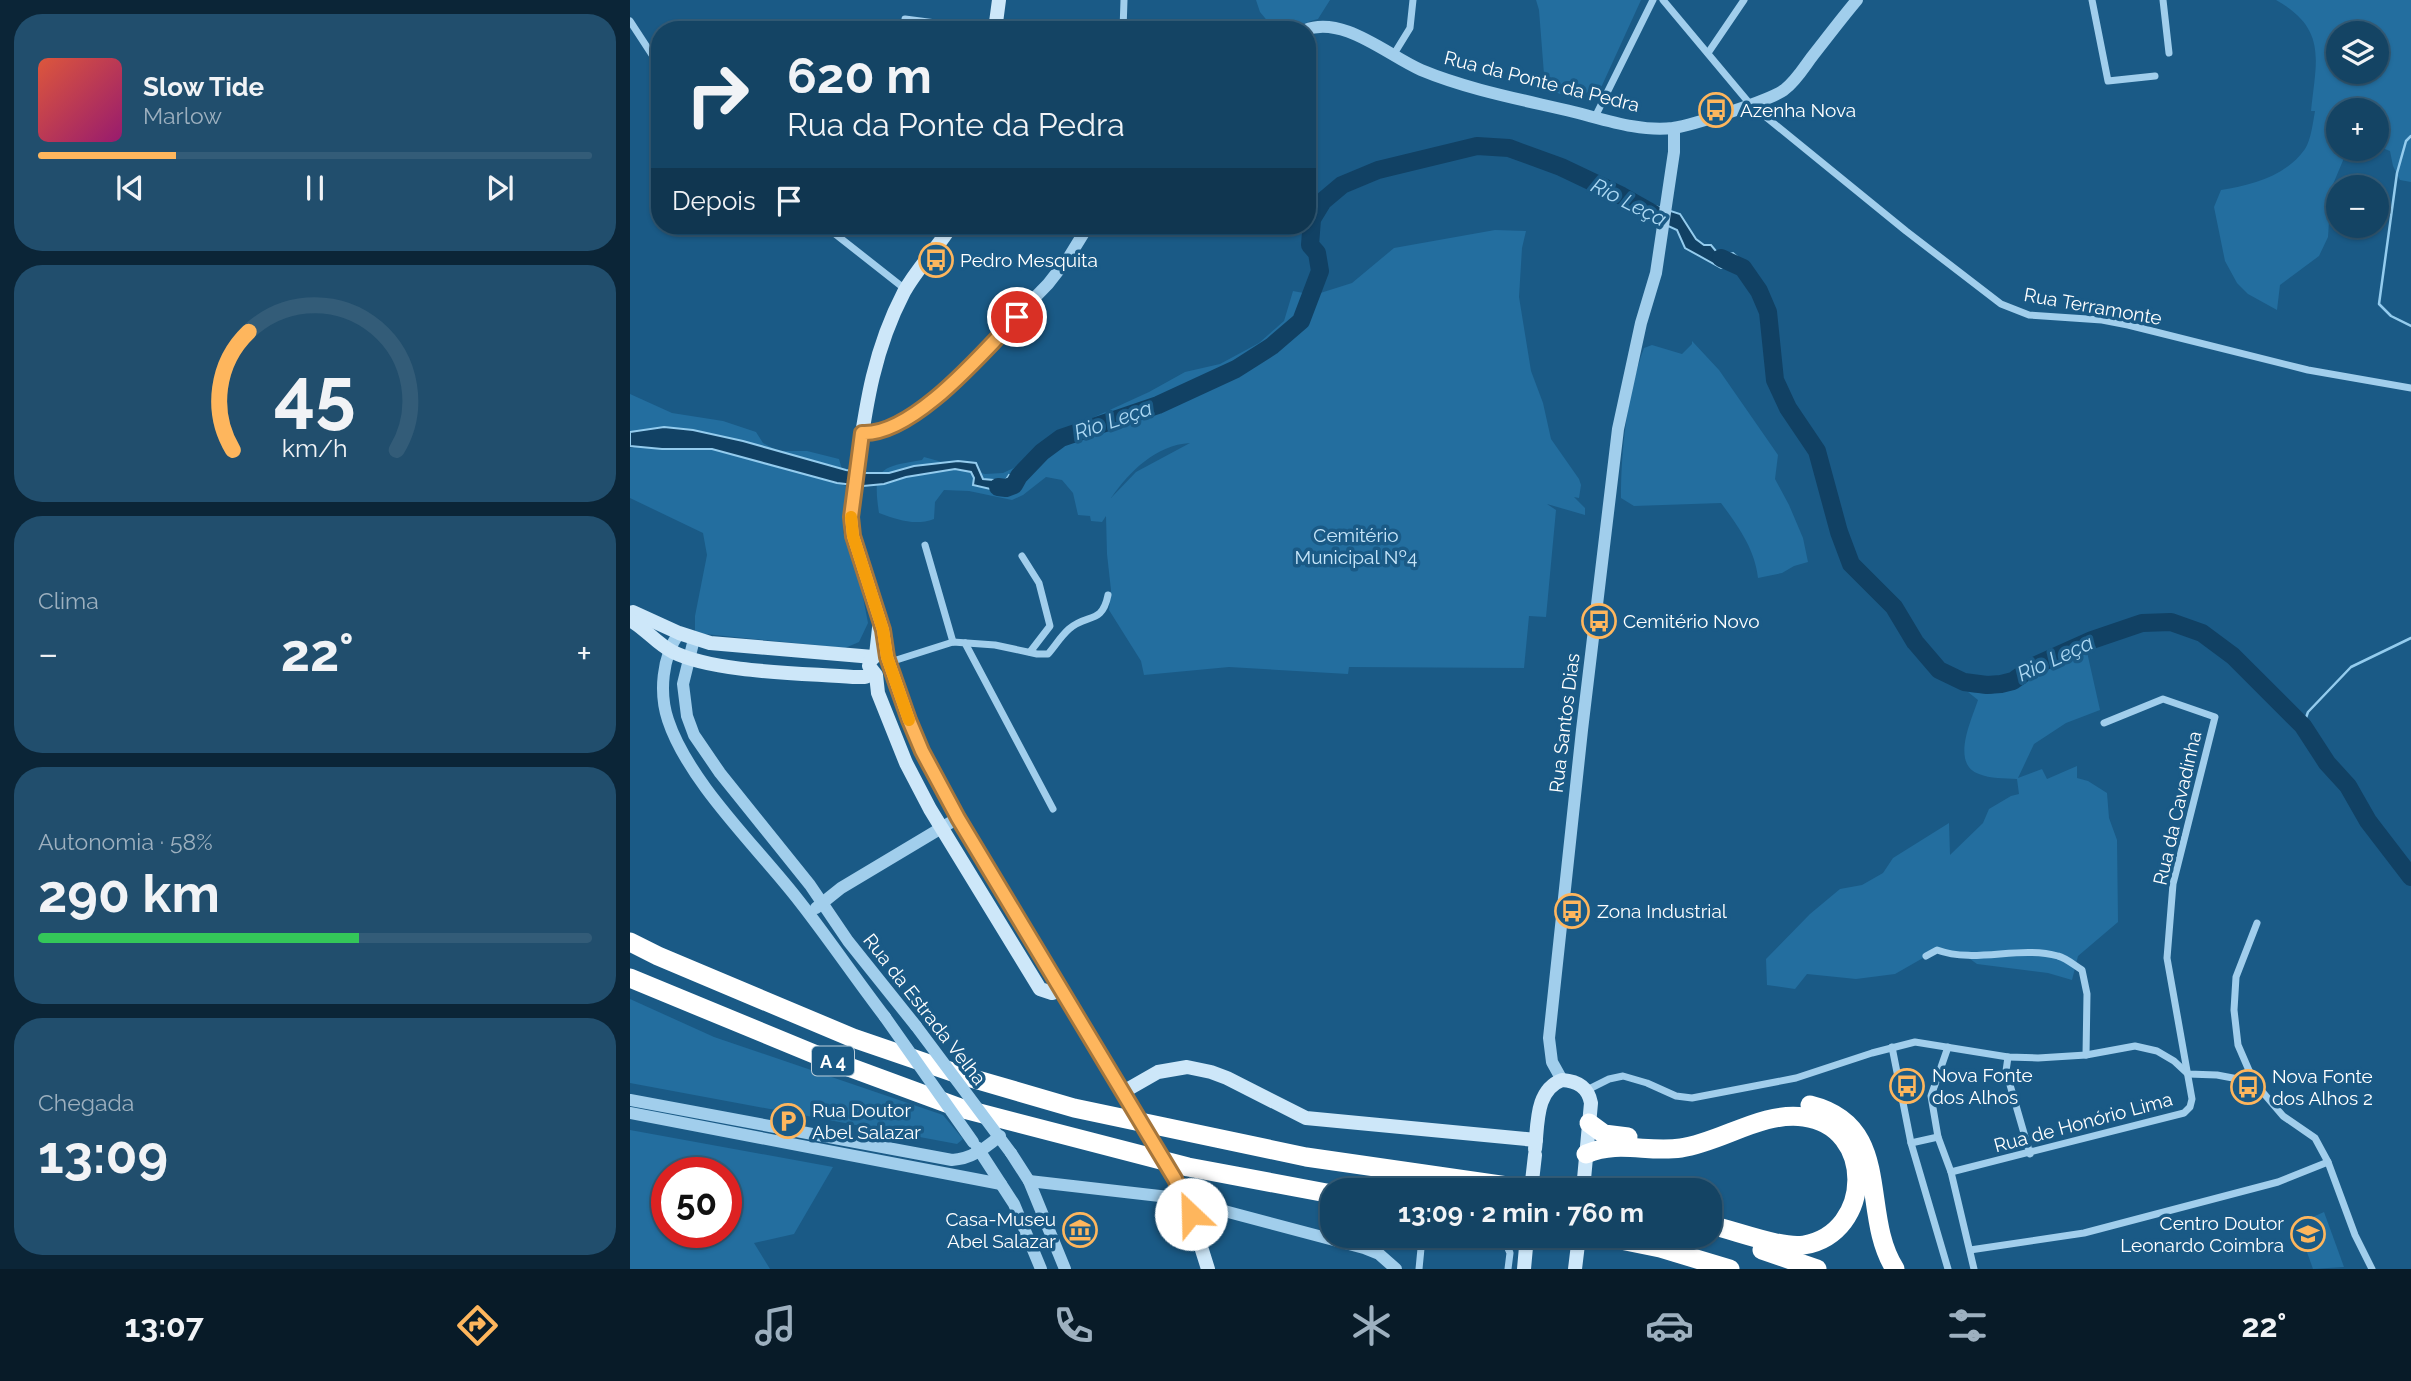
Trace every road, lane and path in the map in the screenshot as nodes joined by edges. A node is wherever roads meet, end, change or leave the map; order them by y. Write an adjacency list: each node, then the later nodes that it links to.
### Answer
1 (999, 0): 11 (main road)
2 (1124, 0): 12 (street)
3 (1413, 0): 17 (street)
4 (1653, 0): 20 (street)
5 (1663, 0): 15 (street, Rua Terramonte)
6 (1744, 0): 15 (street)
7 (1857, 0): 19 (street, Rua da Ponte da Pedra)
8 (2092, 0): 18 (street)
9 (2163, 0): 16 (street)
10 (630, 21): 14 (street)
11 (996, 21)
12 (1123, 21)
13 (1316, 26): 17 (street, Rua da Ponte da Pedra)
14 (651, 53)
15 (1708, 53): 19 (street, Rua Terramonte)
16 (2169, 53)
17 (1394, 54): 20 (street, Rua da Ponte da Pedra)
18 (2155, 76)
19 (1751, 104): 21 (street, Rua da Ponte da Pedra); 26 (street, Rua Terramonte)
20 (1595, 117): 21 (street, Rua da Ponte da Pedra)
21 (1674, 128): 60 (street, Rua Santos Dias)
22 (837, 235): 25 (street)
23 (945, 235): 25 (main road)
24 (1082, 235): 27 (street)
25 (906, 289): 27 (main road)
26 (2411, 388)
27 (862, 433): 40 (main road)
28 (925, 545): 35 (street)
29 (1022, 556): 38 (street)
30 (1108, 595): 38 (street)
31 (630, 611): 33 (main road)
32 (630, 620): 37 (main road)
33 (678, 633): 34 (main road); 37 (street, Rua da Estrada Velha)
34 (694, 639): 39 (street, Rua da Estrada Velha); 40 (main road)
35 (953, 642): 36 (street); 40 (street)
36 (964, 643): 38 (street); 45 (street)
37 (669, 650): 39 (main road); 44 (street, Rua da Estrada Velha)
38 (1030, 652)
39 (690, 659): 41 (main road); 43 (street, Rua da Estrada Velha)
40 (883, 660): 41 (main road); 46 (main road)
41 (875, 675): 47 (main road)
42 (2104, 723): 59 (street, Rua da Cavadinha)
43 (734, 790): 44 (street); 48 (street, Rua da Estrada Velha)
44 (719, 803): 49 (street, Rua da Estrada Velha)
45 (1053, 809)
46 (958, 818): 47 (street); 54 (main road)
47 (941, 828): 48 (street); 54 (main road)
48 (823, 903): 49 (street); 67 (street, Rua da Estrada Velha, bridge)
49 (810, 914): 70 (street, Rua da Estrada Velha, bridge)
50 (2258, 923): 61 (street)
51 (630, 942): 76 (highway, A 4)
52 (1926, 956): 57 (street)
53 (630, 978): 81 (highway, A 4)
54 (1062, 990): 63 (main road)
55 (1892, 1047): 56 (street); 62 (street); 69 (street)
56 (1948, 1047): 58 (street); 68 (street)
57 (2087, 1055): 58 (street); 59 (street)
58 (2008, 1057): 72 (street)
59 (2188, 1074): 61 (street); 72 (street, Rua de Honório Lima)
60 (1562, 1080): 62 (main road); 71 (main road)
61 (2254, 1082): 74 (street)
62 (1587, 1090): 66 (main road)
63 (1126, 1098): 71 (main road); 82 (main road, bridge)
64 (630, 1100): 70 (street)
65 (630, 1113): 80 (street)
66 (1590, 1123): 73 (main road); 104 (highway)
67 (1000, 1136): 70 (street); 79 (street, Rua da Estrada Velha, bridge)
68 (1938, 1137): 69 (street); 75 (street)
69 (1911, 1143): 105 (street)
70 (980, 1147): 80 (street, Rua da Estrada Velha)
71 (1536, 1148): 77 (main road, bridge)
72 (2030, 1154): 75 (street, Rua de Honório Lima)
73 (1586, 1158): 78 (main road); 83 (highway)
74 (2328, 1162): 92 (street); 107 (street)
75 (1951, 1172): 92 (street)
76 (1450, 1178)
77 (1534, 1178)
78 (1584, 1178)
79 (1029, 1181): 82 (street); 84 (street, Rua da Estrada Velha)
80 (1001, 1184): 86 (street, Rua da Estrada Velha)
81 (1320, 1192)
82 (1186, 1199): 98 (main road); 99 (street)
83 (1722, 1227)
84 (1049, 1233): 86 (street); 97 (street, Rua da Estrada Velha)
85 (1722, 1236): 103 (highway)
86 (1029, 1240): 96 (street, Rua da Estrada Velha)
87 (1421, 1248): 100 (street)
88 (1508, 1248): 101 (street)
89 (1526, 1248): 94 (main road)
90 (1577, 1248): 95 (main road)
91 (1660, 1248): 93 (highway)
92 (1970, 1250): 106 (street)
93 (1712, 1266): 102 (highway)
94 (1524, 1267)
95 (1575, 1268)
96 (1041, 1269)
97 (1065, 1269)
98 (1208, 1269)
99 (1396, 1269)
100 (1419, 1269)
101 (1508, 1269)
102 (1730, 1269)
103 (1817, 1269)
104 (1895, 1269)
105 (1948, 1269)
106 (1974, 1269)
107 (2372, 1269)

